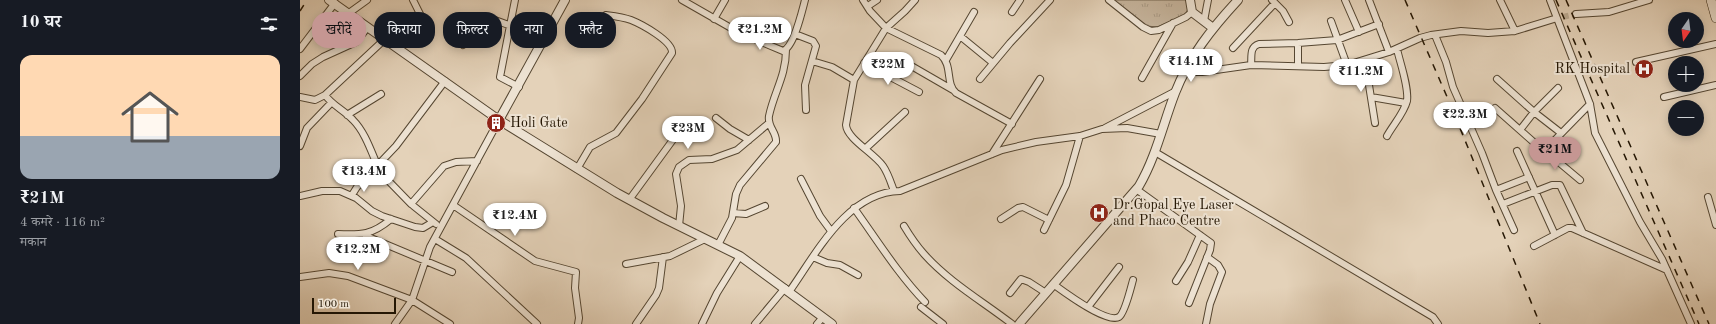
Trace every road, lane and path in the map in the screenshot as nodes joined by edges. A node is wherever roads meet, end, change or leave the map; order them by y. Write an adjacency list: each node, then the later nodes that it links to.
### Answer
1 (367, 0): 27 (street)
2 (413, 0): 28 (street)
3 (515, 0): 29 (street)
4 (565, 0): 82 (street)
5 (682, 0): 36 (street)
6 (724, 0): 36 (street)
7 (805, 0): 50 (street)
8 (863, 0): 25 (street)
9 (877, 0): 25 (street)
10 (915, 0): 44 (street)
11 (1020, 0): 31 (street)
12 (1050, 0): 68 (street)
13 (1109, 0): 40 (street)
14 (1190, 0): 32 (street)
15 (1208, 0): 38 (street)
16 (1238, 0): 45 (street)
17 (1345, 0): 49 (street)
18 (1370, 0): 42 (street)
19 (1500, 0): 48 (street)
20 (1550, 0): 94 (street)
21 (1649, 0): 33 (street)
22 (1711, 0): 35 (main road)
23 (1274, 1): 41 (street); 58 (street)
24 (332, 2): 26 (street); 59 (street)
25 (868, 6): 44 (street)
26 (347, 12)
27 (350, 12)
28 (419, 12)
29 (513, 12)
30 (974, 12): 52 (street)
31 (1012, 12)
32 (1192, 12): 38 (street); 40 (street)
33 (1576, 14)
34 (616, 16): 121 (street)
35 (1716, 18)
36 (714, 19): 61 (street)
37 (1554, 19): 48 (street)
38 (1204, 21): 45 (street)
39 (1331, 21): 53 (street)
40 (1173, 22): 76 (street)
41 (1289, 22)
42 (1379, 24): 49 (street); 62 (street)
43 (368, 27): 46 (street); 74 (street)
44 (886, 28): 63 (street); 67 (street)
45 (1213, 28): 73 (street)
46 (374, 31)
47 (510, 31): 82 (street)
48 (1515, 31): 51 (street)
49 (1359, 32): 53 (street)
50 (795, 34): 61 (street); 65 (street)
51 (1435, 35): 60 (street); 126 (street)
52 (960, 36): 63 (street); 68 (street)
53 (1337, 40): 54 (street); 71 (street)
54 (1298, 43): 70 (street); 72 (street)
55 (1716, 44): 66 (street)
56 (375, 48): 88 (street)
57 (398, 48): 80 (street)
58 (1234, 48)
59 (300, 49)
60 (1397, 49): 62 (street); 93 (street)
61 (786, 50): 102 (street)
62 (1389, 52): 64 (street)
63 (946, 60): 84 (street)
64 (1365, 60): 71 (street); 89 (street)
65 (812, 61): 79 (street); 96 (street)
66 (1636, 62)
67 (864, 63): 79 (street); 86 (street)
68 (993, 63): 77 (street)
69 (908, 64): 84 (street)
70 (1251, 65): 72 (street); 73 (street)
71 (1347, 65): 72 (street)
72 (1298, 66)
73 (1185, 72): 85 (street)
74 (300, 76)
75 (1040, 78): 104 (street)
76 (1142, 78)
77 (980, 79)
78 (1498, 79): 98 (street)
79 (854, 80): 114 (street)
80 (445, 81): 101 (street); 120 (street)
81 (1716, 85): 90 (street)
82 (518, 87): 101 (street)
83 (1558, 88): 98 (street)
84 (953, 90): 104 (street)
85 (1176, 91): 106 (street); 109 (street)
86 (919, 92)
87 (381, 94): 99 (street)
88 (325, 95): 91 (street); 92 (street)
89 (1371, 97): 93 (street); 103 (street)
90 (1664, 97)
91 (300, 98)
92 (331, 102): 99 (street); 113 (street)
93 (1406, 103): 111 (street)
94 (1590, 104): 108 (street); 166 (street)
95 (1495, 108): 107 (street)
96 (806, 110)
97 (905, 112): 114 (street)
98 (1534, 112): 107 (street); 108 (street)
99 (347, 115): 120 (street)
100 (716, 118): 112 (street)
101 (499, 120): 119 (street); 121 (street)
102 (769, 123): 112 (street); 138 (street)
103 (1375, 123)
104 (1012, 124): 118 (street)
105 (683, 126): 132 (street)
106 (1102, 129): 109 (street); 110 (street)
107 (1520, 130): 115 (street)
108 (1561, 133): 115 (street)
109 (1161, 134): 117 (street)
110 (1080, 136): 118 (street); 141 (street)
111 (1387, 136)
112 (749, 140): 144 (street)
113 (300, 146)
114 (866, 148): 127 (street)
115 (1543, 149): 124 (street)
116 (1517, 151): 122 (street)
117 (1155, 152): 125 (street); 195 (street)
118 (992, 154): 127 (street)
119 (477, 161): 133 (street); 135 (street)
120 (377, 167): 129 (street); 133 (street)
121 (577, 169): 132 (street)
122 (1529, 177): 126 (street); 128 (street)
123 (800, 179): 149 (street)
124 (1580, 180)
125 (1136, 189): 152 (street); 172 (street)
126 (1496, 190): 134 (street)
127 (894, 191): 137 (street)
128 (1536, 192): 134 (street); 150 (street); 153 (street)
129 (352, 195): 130 (street); 139 (street)
130 (300, 196)
131 (1708, 197): 143 (street)
132 (629, 200): 144 (street)
133 (411, 204): 142 (street)
134 (1503, 204): 148 (street)
135 (453, 205): 146 (street); 184 (street)
136 (766, 206): 138 (street)
137 (854, 208): 149 (street); 190 (street)
138 (733, 212): 157 (street)
139 (391, 219): 142 (street); 151 (street)
140 (1001, 219): 141 (street)
141 (1049, 220): 147 (street)
142 (434, 222): 146 (street)
143 (1716, 225)
144 (679, 226): 156 (street)
145 (904, 226): 191 (street)
146 (441, 228): 155 (street)
147 (1044, 230)
148 (1514, 230)
149 (831, 231): 160 (street)
150 (1583, 233): 153 (street); 166 (street)
151 (338, 234)
152 (1200, 235): 161 (street); 171 (street)
153 (1554, 235): 158 (street)
154 (366, 236): 163 (street)
155 (435, 239): 163 (street); 183 (street)
156 (705, 239): 157 (street); 162 (street)
157 (718, 245): 159 (street)
158 (1534, 246)
159 (740, 256): 173 (street); 186 (street)
160 (813, 257): 168 (street); 173 (street)
161 (1207, 257): 177 (street); 194 (street)
162 (662, 258): 164 (street); 185 (street)
163 (426, 261): 167 (street); 176 (street)
164 (626, 264)
165 (1119, 267): 178 (street)
166 (1667, 270): 196 (street)
167 (452, 272)
168 (858, 275)
169 (300, 277): 176 (street)
170 (1134, 280): 180 (street)
171 (1176, 281)
172 (1053, 284): 174 (street); 178 (street)
173 (787, 290): 179 (street); 187 (street)
174 (1046, 293): 175 (street); 192 (street)
175 (1010, 294)
176 (412, 300): 181 (street); 182 (street)
177 (1189, 303)
178 (1088, 307): 180 (street)
179 (823, 317): 188 (street); 189 (street)
180 (1107, 318): 193 (street)
181 (395, 324)
182 (450, 324)
183 (537, 324)
184 (578, 324)
185 (636, 324)
186 (702, 324)
187 (754, 324)
188 (817, 324)
189 (832, 324)
190 (943, 324)
191 (1012, 324)
192 (1019, 324)
193 (1116, 324)
194 (1206, 324)
195 (1438, 324)
196 (1691, 324)

